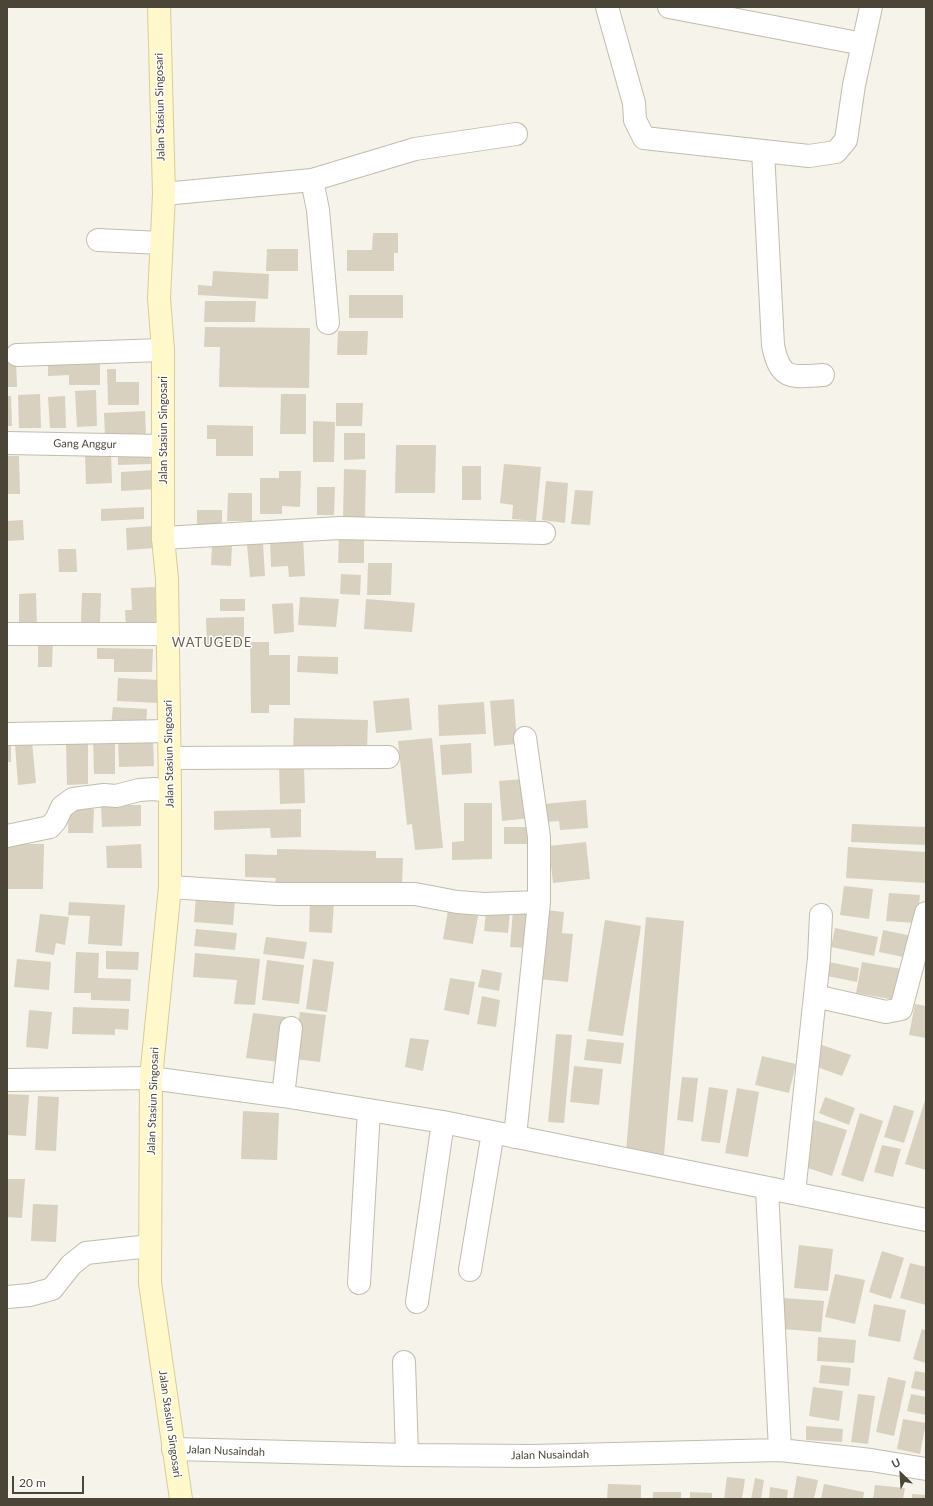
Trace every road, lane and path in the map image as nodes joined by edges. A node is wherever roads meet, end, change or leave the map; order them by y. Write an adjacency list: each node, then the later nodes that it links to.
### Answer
1 (159, 7): 9 (street, Jalan Stasiun Singosari)
2 (607, 7): 7 (street)
3 (669, 7): 5 (street)
4 (871, 7): 5 (street)
5 (863, 44): 7 (street)
6 (516, 134): 8 (street)
7 (763, 151): 15 (street)
8 (312, 180): 9 (street); 12 (street)
9 (164, 194): 11 (street, Jalan Stasiun Singosari)
10 (98, 240): 11 (street)
11 (161, 243): 13 (street, Jalan Stasiun Singosari)
12 (328, 323)
13 (163, 350): 14 (street); 17 (street, Jalan Stasiun Singosari)
14 (17, 355)
15 (823, 375)
16 (7, 443): 17 (street, Gang Anggur)
17 (162, 446): 19 (street, Jalan Stasiun Singosari)
18 (544, 533): 19 (street)
19 (163, 538): 21 (street, Jalan Stasiun Singosari)
20 (7, 634): 21 (street)
21 (168, 634): 22 (street, Jalan Stasiun Singosari)
22 (169, 731): 23 (street); 25 (street, Jalan Stasiun Singosari)
23 (7, 734)
24 (525, 738): 30 (street)
25 (170, 758): 26 (street); 27 (street, Jalan Stasiun Singosari)
26 (388, 758)
27 (170, 791): 28 (street); 29 (street, Jalan Stasiun Singosari)
28 (7, 836)
29 (170, 887): 30 (street); 35 (street, Jalan Stasiun Singosari)
30 (539, 902): 41 (street)
31 (926, 913): 33 (street)
32 (821, 915): 33 (street)
33 (815, 996): 43 (street)
34 (291, 1028): 37 (street)
35 (152, 1078): 36 (street); 37 (street); 45 (street, Jalan Stasiun Singosari)
36 (7, 1080)
37 (283, 1096): 38 (street)
38 (368, 1110): 39 (street); 47 (street)
39 (443, 1122): 40 (street); 49 (street)
40 (493, 1132): 41 (street); 46 (street)
41 (514, 1137): 42 (street)
42 (767, 1189): 43 (street); 52 (street)
43 (794, 1193): 44 (street)
44 (926, 1220)
45 (150, 1246): 48 (street); 51 (street, Jalan Stasiun Singosari)
46 (470, 1270)
47 (359, 1283)
48 (7, 1297)
49 (417, 1302)
50 (404, 1362): 53 (street)
51 (173, 1449): 53 (street, Jalan Nusaindah); 55 (street, Jalan Stasiun Singosari)
52 (780, 1450): 53 (street, Jalan Nusaindah); 54 (street, Jalan Nusaindah)
53 (407, 1455)
54 (926, 1469)
55 (181, 1499)

